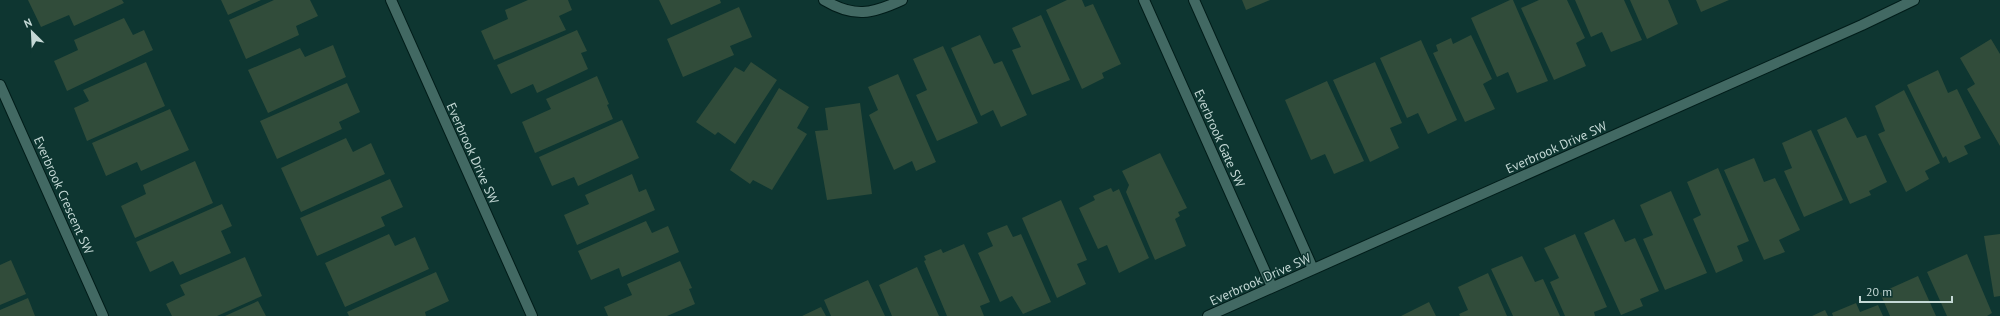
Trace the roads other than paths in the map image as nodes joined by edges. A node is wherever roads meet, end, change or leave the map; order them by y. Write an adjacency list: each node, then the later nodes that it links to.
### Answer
1 (390, 0): 11 (street, Everbrook Drive SW)
2 (824, 0): 3 (street)
3 (902, 0)
4 (1144, 0): 9 (street, Everbrook Gate SW)
5 (1194, 0): 8 (street)
6 (1914, 0): 8 (street, Everbrook Drive SW)
7 (0, 85): 10 (street, Everbrook Crescent SW)
8 (1313, 269): 9 (street, Everbrook Drive SW)
9 (1272, 287): 12 (street, Everbrook Drive SW)
10 (103, 316)
11 (532, 316)
12 (1208, 316)

